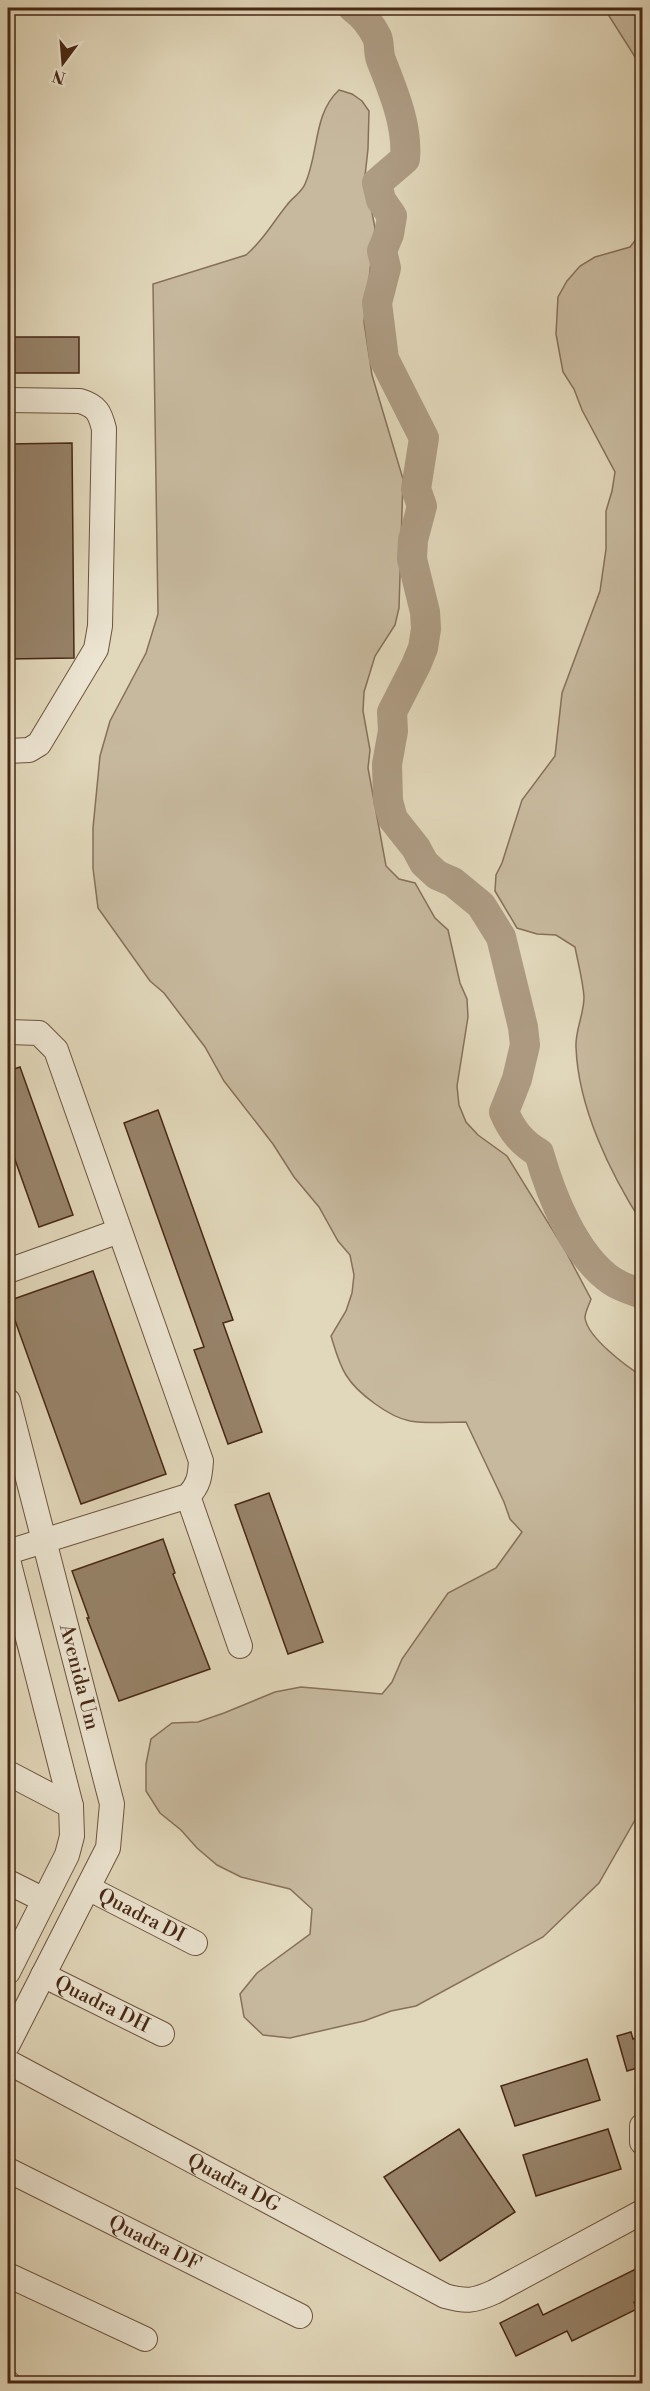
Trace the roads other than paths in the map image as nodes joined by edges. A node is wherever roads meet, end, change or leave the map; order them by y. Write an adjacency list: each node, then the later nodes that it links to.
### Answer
1 (8, 400): 2 (street)
2 (8, 751)
3 (8, 1032): 4 (street)
4 (119, 1231): 5 (street); 7 (street)
5 (8, 1271)
6 (8, 1401): 8 (street, Avenida Um)
7 (188, 1496): 8 (street); 12 (street)
8 (43, 1541): 9 (street); 16 (street, Avenida Um)
9 (8, 1552)
10 (8, 1560): 11 (street, Avenida Um)
11 (12, 1595): 14 (street, Avenida Um)
12 (240, 1646)
13 (8, 1773): 14 (street)
14 (70, 1806): 17 (street, Avenida Um)
15 (8, 1882): 17 (street)
16 (88, 1888): 19 (street, Quadra DI); 20 (street, Avenida Um)
17 (44, 1900): 18 (street, Avenida Um)
18 (28, 1932): 20 (street); 21 (street, Avenida Um)
19 (195, 1943)
20 (57, 1947): 22 (street, Avenida Um)
21 (8, 1972)
22 (43, 1975): 23 (street, Quadra DH); 24 (street, Avenida Um)
23 (162, 2034)
24 (8, 2044)
25 (8, 2062): 29 (street, Quadra DG)
26 (642, 2126): 27 (street)
27 (642, 2142)
28 (8, 2170): 31 (street, Quadra DF)
29 (642, 2212)
30 (8, 2275): 32 (street)
31 (300, 2316)
32 (145, 2339)

